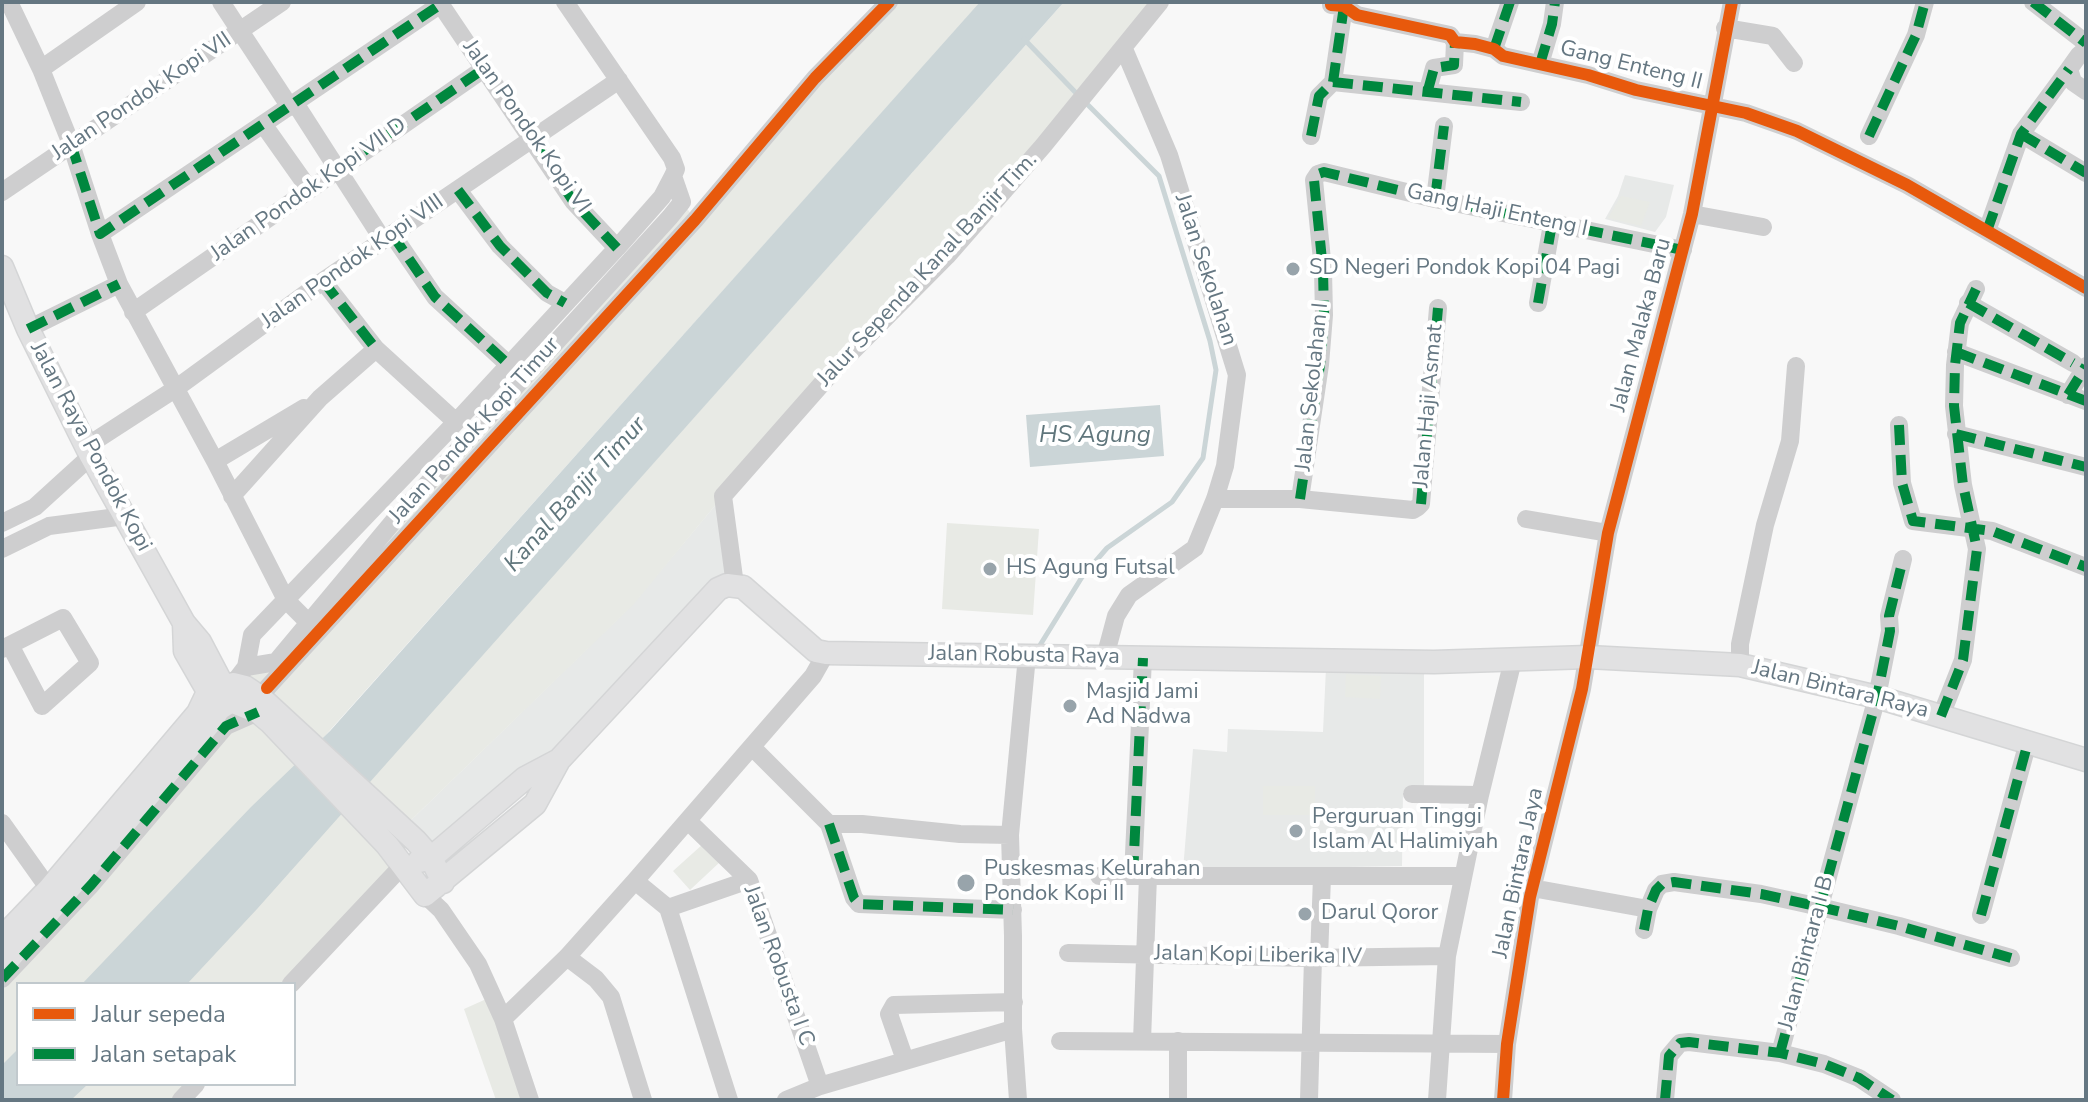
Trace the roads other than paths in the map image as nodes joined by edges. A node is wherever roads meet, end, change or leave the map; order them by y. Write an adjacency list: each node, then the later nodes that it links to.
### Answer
1 (9, 2): 15 (street)
2 (137, 2): 26 (street)
3 (221, 2): 17 (street)
4 (282, 2): 17 (street, Jalan Pondok Kopi VII)
5 (565, 2): 28 (street, Jalan Pondok Kopi Timur)
6 (889, 2): 105 (street)
7 (1510, 2): 21 (street)
8 (1555, 2): 24 (street)
9 (1732, 2): 16 (street, Jalan Malaka Baru)
10 (1925, 2): 39 (street)
11 (2033, 2): 19 (street)
12 (440, 3): 25 (street, Jalan Pondok Kopi VI); 33 (street)
13 (1338, 4): 18 (street, Gang Enteng II); 29 (street)
14 (1151, 5): 20 (street, Jalur Sependa Kanal Banjir Tim.)
15 (10, 25): 26 (street)
16 (1725, 28): 23 (street); 34 (street, Jalan Malaka Baru)
17 (240, 31): 33 (street); 41 (street, Jalan Pondok Kopi VII)
18 (1455, 42): 21 (street, Gang Enteng II); 30 (street)
19 (2086, 43)
20 (1124, 49): 82 (street, Jalan Sekolahan); 94 (street, Jalur Sependa Kanal Banjir Tim.)
21 (1494, 49): 24 (street, Gang Enteng II)
22 (2086, 49): 27 (street)
23 (1794, 63)
24 (1540, 64): 34 (street, Gang Enteng II)
25 (485, 68): 40 (street, Jalan Pondok Kopi VI); 42 (street, Jalan Pondok Kopi VII D)
26 (41, 69): 41 (street)
27 (2069, 69): 31 (street); 37 (street)
28 (619, 80): 40 (street, Jalan Pondok Kopi VIII); 44 (street, Jalan Pondok Kopi Timur)
29 (1333, 82): 30 (street); 38 (street)
30 (1428, 90): 32 (street)
31 (2086, 91)
32 (1521, 102)
33 (292, 105): 35 (street); 42 (street)
34 (1710, 107): 50 (street, Jalan Malaka Baru); 53 (street, Gang Enteng II)
35 (263, 124): 46 (street); 54 (street)
36 (1444, 126): 49 (street)
37 (2021, 134): 43 (street); 53 (street)
38 (1311, 136)
39 (1869, 136)
40 (532, 139): 47 (street, Jalan Pondok Kopi VIII); 56 (street, Jalan Pondok Kopi VI)
41 (71, 144): 48 (street, Jalan Pondok Kopi VII); 54 (street)
42 (339, 168): 46 (street, Jalan Pondok Kopi VII D); 55 (street)
43 (2086, 173)
44 (673, 176): 56 (street, Jalan Pondok Kopi Timur); 96 (street, Jalan Pondok Kopi Timur)
45 (1314, 180): 49 (street, Gang Haji Enteng I); 83 (street, Jalan Sekolahan I)
46 (309, 189): 65 (street, Jalan Pondok Kopi VII D)
47 (458, 190): 55 (street, Jalan Pondok Kopi VIII); 62 (street)
48 (2, 192)
49 (1435, 199): 51 (street, Gang Haji Enteng I)
50 (1692, 214): 52 (street); 57 (street, Jalan Malaka Baru)
51 (1552, 224): 57 (street, Gang Haji Enteng I); 63 (street)
52 (1763, 227)
53 (1987, 231): 60 (street, Gang Enteng II)
54 (100, 234): 61 (street)
55 (388, 237): 59 (street, Jalan Pondok Kopi VIII); 69 (street)
56 (617, 248): 62 (street, Jalan Pondok Kopi Timur)
57 (1683, 250): 90 (street, Jalan Malaka Baru)
58 (2, 267): 66 (main road, Jalan Raya Pondok Kopi)
59 (323, 281): 67 (street); 72 (street, Jalan Pondok Kopi VIII)
60 (2083, 281)
61 (119, 284): 65 (street); 66 (street)
62 (565, 303): 69 (street, Jalan Pondok Kopi Timur)
63 (1538, 303)
64 (1438, 308): 83 (street, Jalan Haji Asmat)
65 (133, 312): 72 (street)
66 (28, 329): 78 (main road, Jalan Raya Pondok Kopi)
67 (376, 349): 74 (street); 76 (street)
68 (1956, 352): 70 (street); 73 (street); 77 (street)
69 (508, 364): 74 (street, Jalan Pondok Kopi Timur)
70 (2080, 364): 73 (street)
71 (1796, 366): 104 (street)
72 (175, 389): 78 (street, Jalan Pondok Kopi VIII); 79 (street)
73 (2077, 398)
74 (456, 422): 95 (street, Jalan Pondok Kopi Timur)
75 (1899, 425): 89 (street)
76 (280, 432): 79 (street); 81 (street)
77 (1956, 434): 80 (street); 89 (street)
78 (89, 451): 84 (street, Jalan Pondok Kopi VIII); 85 (main road, Jalan Raya Pondok Kopi)
79 (215, 461): 81 (street)
80 (2086, 467)
81 (232, 496): 95 (street)
82 (1215, 499): 83 (street); 100 (street, Jalan Sekolahan)
83 (1300, 499)
84 (36, 504): 87 (street, Jalan Pondok Kopi VIII); 88 (street)
85 (125, 516): 88 (street); 106 (main road, Jalan Raya Pondok Kopi)
86 (1526, 519): 90 (street)
87 (2, 523)
88 (48, 528): 91 (street)
89 (1974, 530): 93 (street); 109 (street)
90 (1608, 533): 101 (street, Jalan Malaka Baru)
91 (2, 549)
92 (1903, 559): 107 (street, Jalan Bintara I B)
93 (2086, 567)
94 (735, 585): 98 (main road); 112 (main road)
95 (286, 600): 96 (street); 106 (street, Jalan Pondok Kopi Timur)
96 (310, 624): 106 (street, Jalan Pondok Kopi Timur)
97 (6, 647): 97 (street)
98 (826, 653): 99 (main road, Jalan Robusta Raya); 111 (street)
99 (1034, 656): 100 (main road, Jalan Robusta Raya); 119 (street)
100 (1105, 657): 102 (main road, Jalan Robusta Raya)
101 (1588, 657): 103 (main road, Jalan Robusta Raya); 104 (main road, Jalan Bintara Raya); 128 (street, Jalan Bintara Jaya)
102 (1143, 658): 103 (main road, Jalan Robusta Raya); 123 (street)
103 (1513, 660): 115 (street)
104 (1740, 665): 107 (main road, Jalan Bintara Raya)
105 (267, 688)
106 (227, 690): 108 (main road); 129 (main road); 144 (main road)
107 (1877, 697): 109 (main road, Jalan Bintara Raya); 131 (street, Jalan Bintara I B)
108 (269, 715): 120 (main road); 121 (main road); 145 (street)
109 (1941, 716): 110 (main road, Jalan Bintara Raya)
110 (2028, 742): 113 (main road, Jalan Bintara Raya); 135 (street)
111 (752, 747): 116 (street); 118 (street)
112 (559, 760): 120 (main road); 130 (main road)
113 (2086, 760)
114 (1412, 794): 115 (street)
115 (1480, 795): 124 (street)
116 (688, 821): 126 (street, Jalan Robusta I C); 127 (street)
117 (2, 823): 129 (street)
118 (829, 824): 119 (street); 134 (street)
119 (1010, 835): 134 (street)
120 (431, 858): 121 (main road); 130 (main road)
121 (403, 865): 130 (main road); 146 (street)
122 (1099, 876): 123 (street)
123 (1140, 876): 125 (street); 139 (street)
124 (1462, 876): 125 (street); 140 (street)
125 (1322, 877): 142 (street)
126 (749, 880): 132 (street); 158 (street, Jalan Robusta I C)
127 (635, 881): 132 (street); 141 (street)
128 (1532, 888): 133 (street); 155 (street, Jalan Bintara Jaya)
129 (49, 889): 137 (main road)
130 (436, 896): 148 (street)
131 (1820, 907): 133 (street); 143 (street); 156 (street, Jalan Bintara I B)
132 (668, 908): 161 (street)
133 (1648, 909): 136 (street)
134 (1013, 910): 147 (street)
135 (1981, 915)
136 (1644, 930)
137 (2, 938)
138 (1068, 953): 139 (street, Jalan Kopi Liberika IV)
139 (1145, 954): 142 (street, Jalan Kopi Liberika IV); 151 (street)
140 (1447, 956): 142 (street, Jalan Kopi Liberika IV); 154 (street)
141 (567, 957): 148 (street); 160 (street)
142 (1316, 958): 153 (street)
143 (2011, 958)
144 (2, 967)
145 (2, 979)
146 (293, 982)
147 (1014, 1002): 149 (street); 157 (street)
148 (503, 1019): 159 (street)
149 (1013, 1029): 157 (street); 163 (street)
150 (1060, 1041): 151 (street)
151 (1142, 1041): 152 (street)
152 (1178, 1041): 153 (street); 164 (street)
153 (1310, 1042): 154 (street); 165 (street)
154 (1442, 1043): 155 (street); 166 (street)
155 (1507, 1044): 167 (street, Jalan Bintara Jaya)
156 (1780, 1053): 168 (street, Jalan Bintara I B); 169 (street)
157 (905, 1060): 158 (street)
158 (820, 1086): 162 (street)
159 (530, 1100)
160 (643, 1100)
161 (729, 1100)
162 (786, 1100)
163 (1018, 1100)
164 (1178, 1100)
165 (1309, 1100)
166 (1437, 1100)
167 (1503, 1100)
168 (1665, 1100)
169 (1892, 1100)

